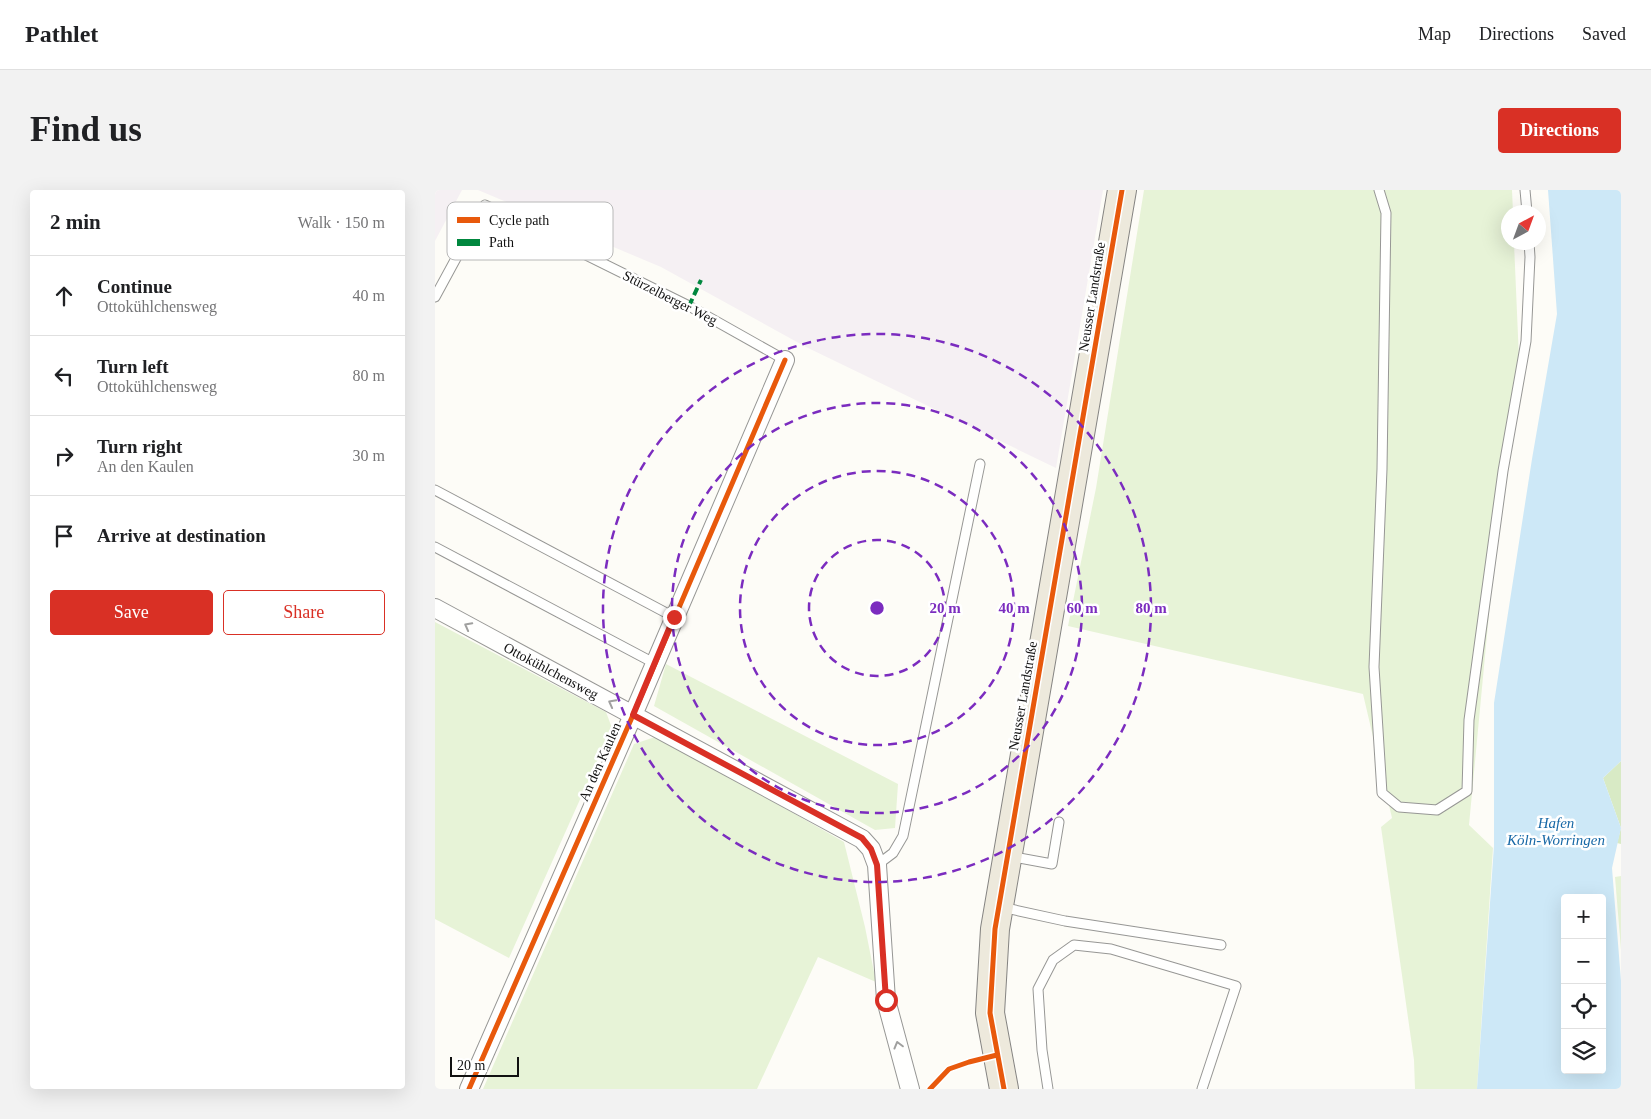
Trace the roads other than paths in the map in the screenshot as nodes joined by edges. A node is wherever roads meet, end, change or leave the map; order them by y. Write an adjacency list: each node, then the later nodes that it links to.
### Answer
1 (1121, 190): 18 (main road, Neusser Landstraße)
2 (1379, 190): 5 (lane)
3 (1525, 190): 4 (lane)
4 (1526, 205)
5 (1529, 250)
6 (455, 260): 8 (lane, Stürzelberger Weg)
7 (595, 260): 9 (lane, Stürzelberger Weg)
8 (435, 297)
9 (785, 360): 14 (street, An den Kaulen)
10 (981, 464): 19 (lane)
11 (435, 490): 14 (lane)
12 (435, 547): 15 (lane)
13 (435, 608): 16 (street, Ottokühlchensweg, one-way to 13)
14 (674, 617): 15 (street, An den Kaulen)
15 (654, 663): 16 (street, An den Kaulen)
16 (633, 715): 19 (street, Ottokühlchensweg); 22 (street, An den Kaulen)
17 (1059, 822): 18 (lane)
18 (1006, 856): 20 (main road, Neusser Landstraße)
19 (877, 865): 23 (street, Ottokühlchensweg, one-way to 19)
20 (999, 907): 21 (lane); 24 (main road, Neusser Landstraße)
21 (1221, 945)
22 (469, 1089)
23 (910, 1089)
24 (1004, 1089)
25 (1048, 1089): 26 (lane)
26 (1202, 1089)

